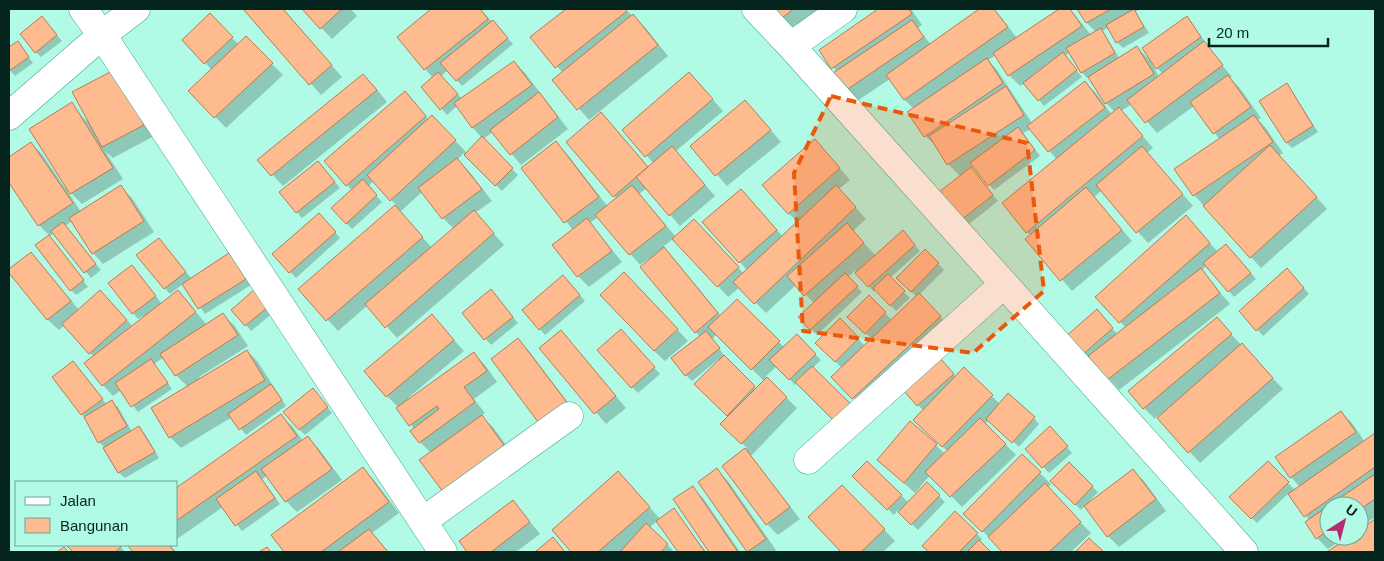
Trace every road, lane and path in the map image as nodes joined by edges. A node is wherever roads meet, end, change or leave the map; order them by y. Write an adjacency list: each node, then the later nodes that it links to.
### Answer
1 (83, 9): 5 (street)
2 (136, 9): 5 (street)
3 (756, 9): 6 (street)
4 (843, 9): 6 (street)
5 (102, 35): 7 (street); 11 (street)
6 (791, 46): 8 (street)
7 (9, 116)
8 (1004, 284): 10 (street); 13 (street)
9 (569, 416): 11 (street)
10 (808, 460)
11 (423, 521): 12 (street)
12 (443, 552)
13 (1244, 552)

